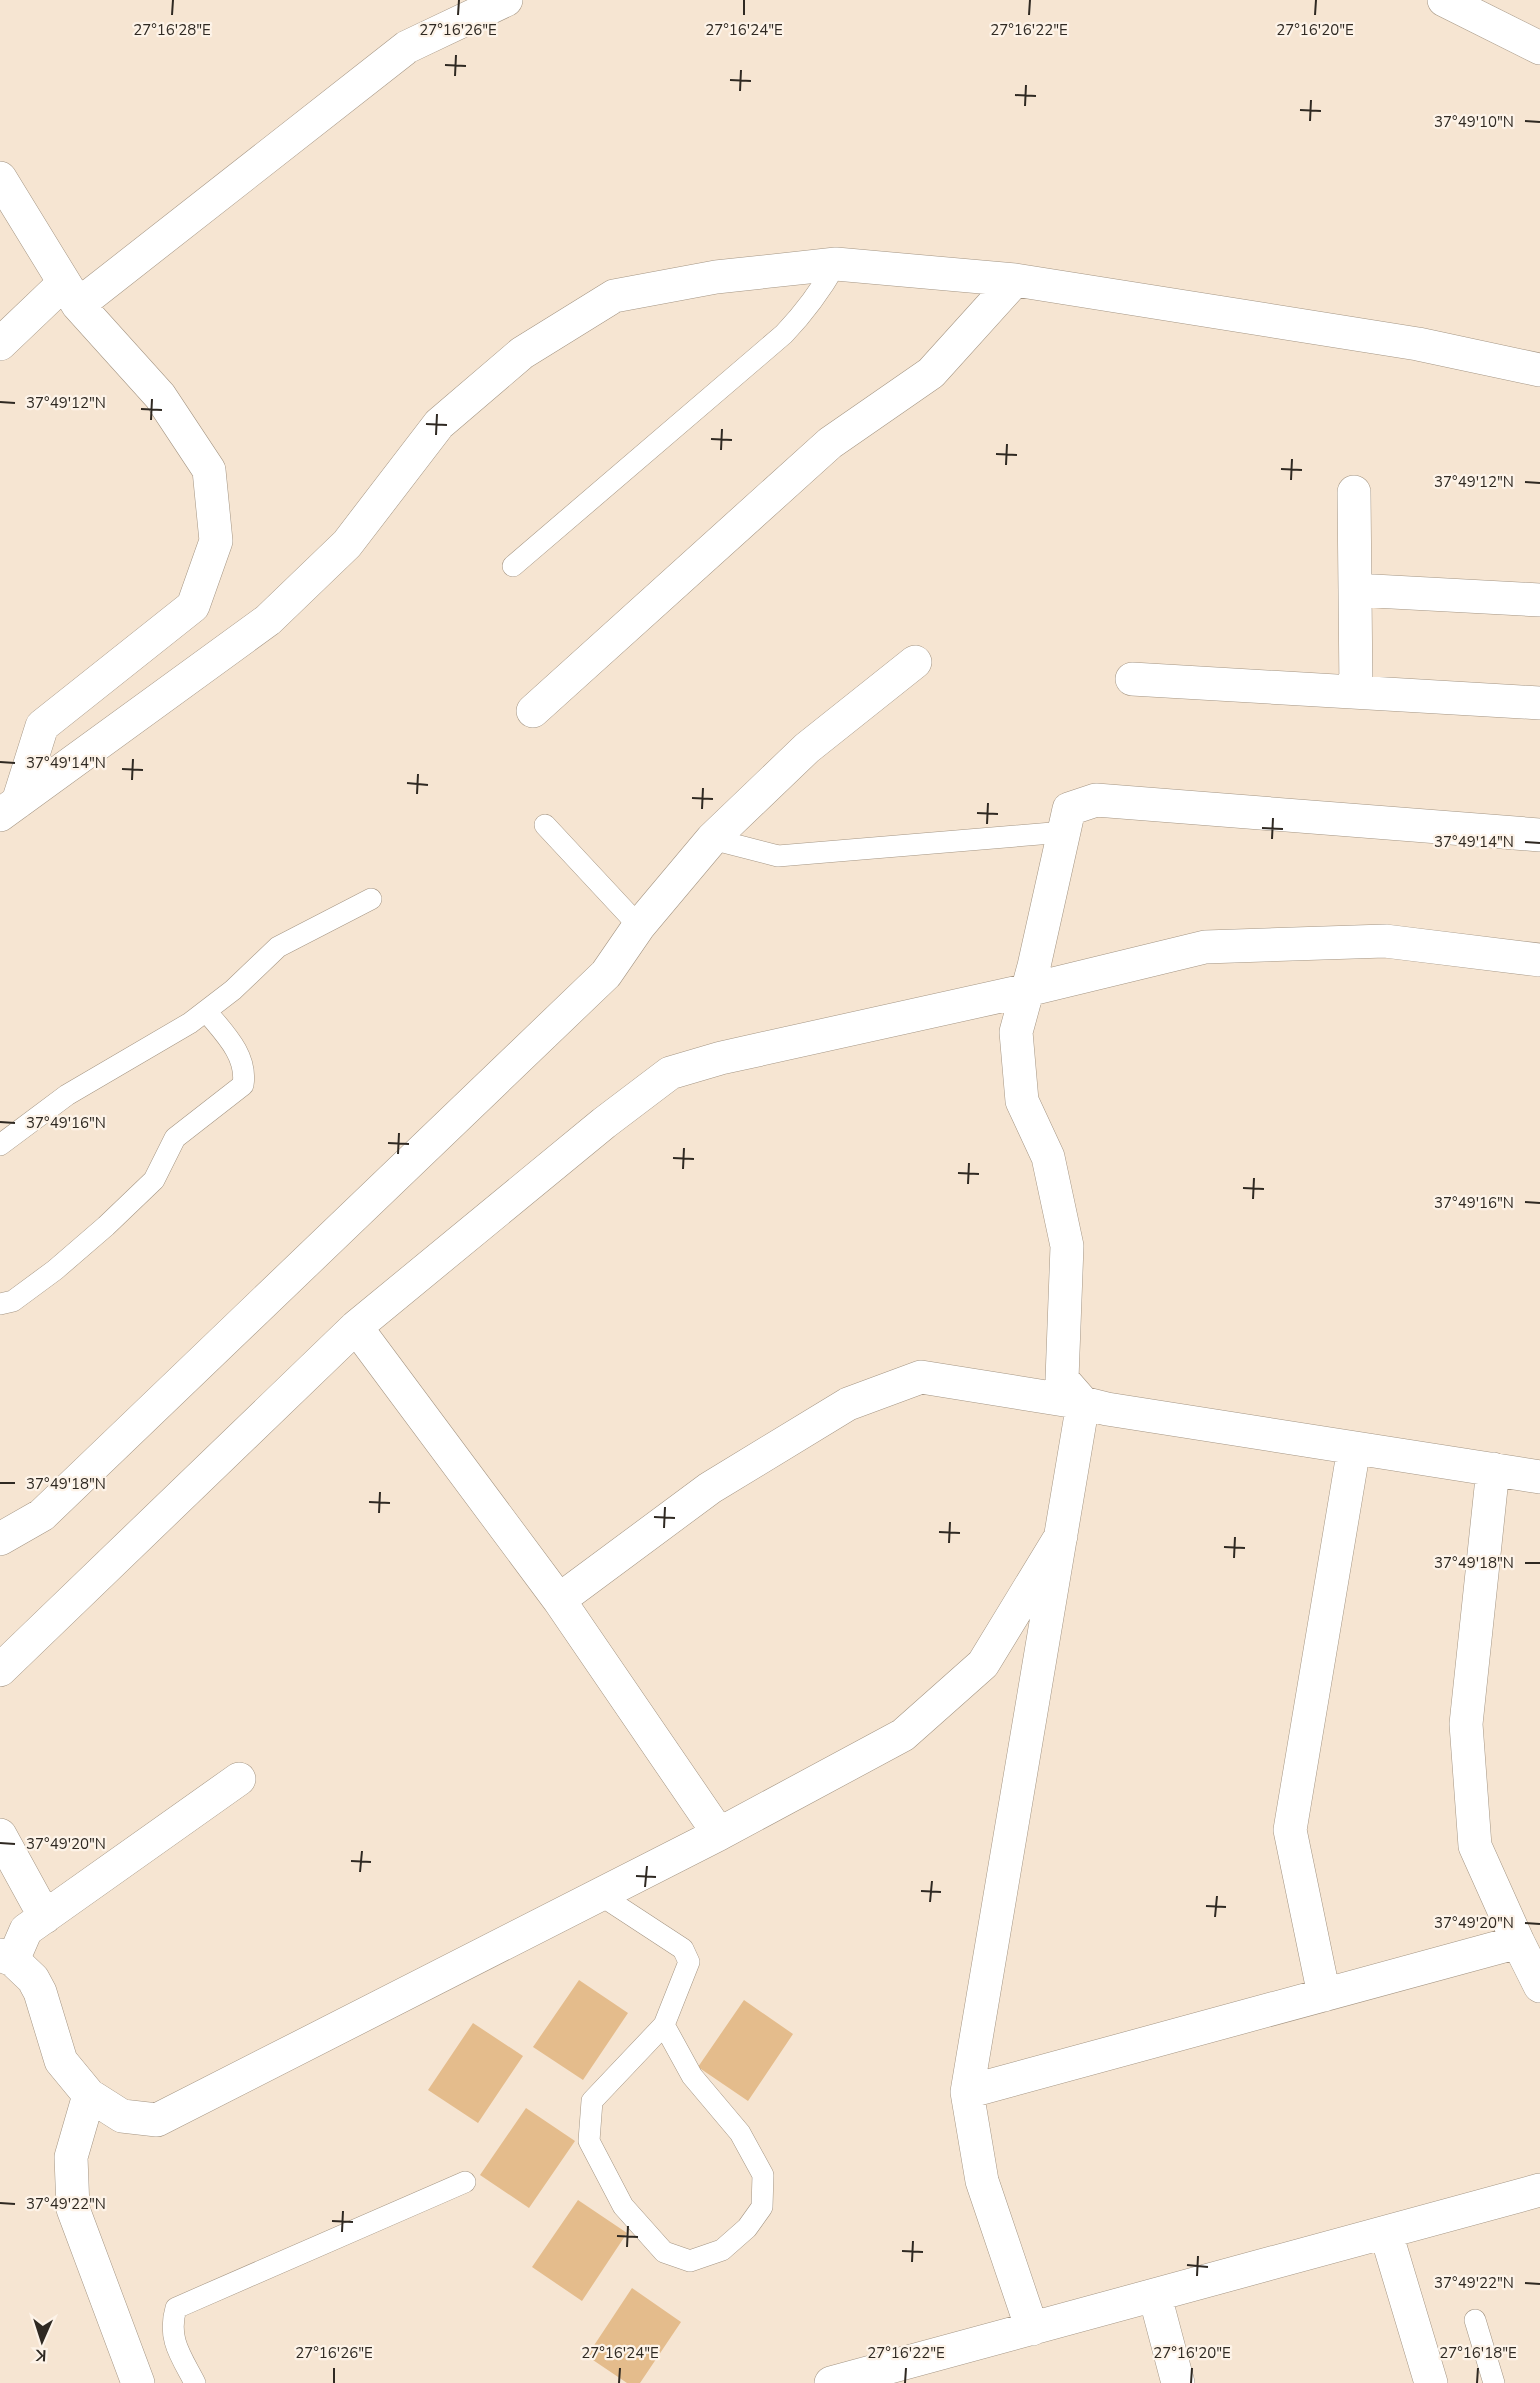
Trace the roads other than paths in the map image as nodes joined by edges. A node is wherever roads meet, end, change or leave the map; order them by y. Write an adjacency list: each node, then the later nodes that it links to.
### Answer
1 (506, 0): 7 (street)
2 (1444, 0): 3 (street)
3 (1540, 48)
4 (0, 178): 7 (street)
5 (836, 264): 6 (street); 11 (lane); 19 (street)
6 (1015, 280): 9 (street); 18 (street)
7 (71, 294): 8 (street); 19 (street)
8 (0, 344)
9 (1540, 370)
10 (1354, 492): 12 (street)
11 (513, 566)
12 (1355, 590): 13 (street); 16 (street)
13 (1540, 600)
14 (915, 662): 23 (street)
15 (1132, 679): 16 (street)
16 (1356, 692): 17 (street)
17 (1540, 703)
18 (533, 711)
19 (9, 808)
20 (545, 825): 25 (lane)
21 (1064, 832): 22 (street); 23 (lane); 27 (street)
22 (1540, 835)
23 (712, 839): 25 (street)
24 (371, 899): 28 (lane)
25 (639, 926): 37 (street)
26 (1540, 960): 27 (street)
27 (1028, 990): 31 (street); 32 (street)
28 (206, 1011): 29 (lane); 30 (lane)
29 (0, 1144)
30 (0, 1304)
31 (356, 1327): 38 (street); 39 (street)
32 (1083, 1403): 33 (street); 36 (street); 38 (street)
33 (1354, 1448): 34 (street); 48 (street)
34 (1493, 1469): 35 (street); 45 (street)
35 (1540, 1477)
36 (1061, 1536): 41 (street); 50 (street)
37 (0, 1539)
38 (559, 1600): 41 (street)
39 (0, 1670)
40 (239, 1779): 44 (street)
41 (719, 1834): 43 (street)
42 (0, 1835): 44 (street)
43 (599, 1894): 49 (lane); 51 (street)
44 (45, 1917): 46 (street)
45 (1518, 1942): 47 (street); 48 (street)
46 (6, 1958): 51 (street)
47 (1540, 1986)
48 (1324, 1995): 50 (street)
49 (664, 2025): 49 (lane)
50 (967, 2092): 57 (street)
51 (89, 2095): 58 (street)
52 (465, 2182): 59 (lane)
53 (1540, 2190): 54 (street)
54 (1386, 2233): 55 (street); 62 (street)
55 (1155, 2296): 57 (street); 61 (street)
56 (1475, 2320): 63 (lane)
57 (1032, 2330): 60 (street)
58 (138, 2383)
59 (195, 2383)
60 (831, 2383)
61 (1178, 2383)
62 (1431, 2383)
63 (1494, 2383)

